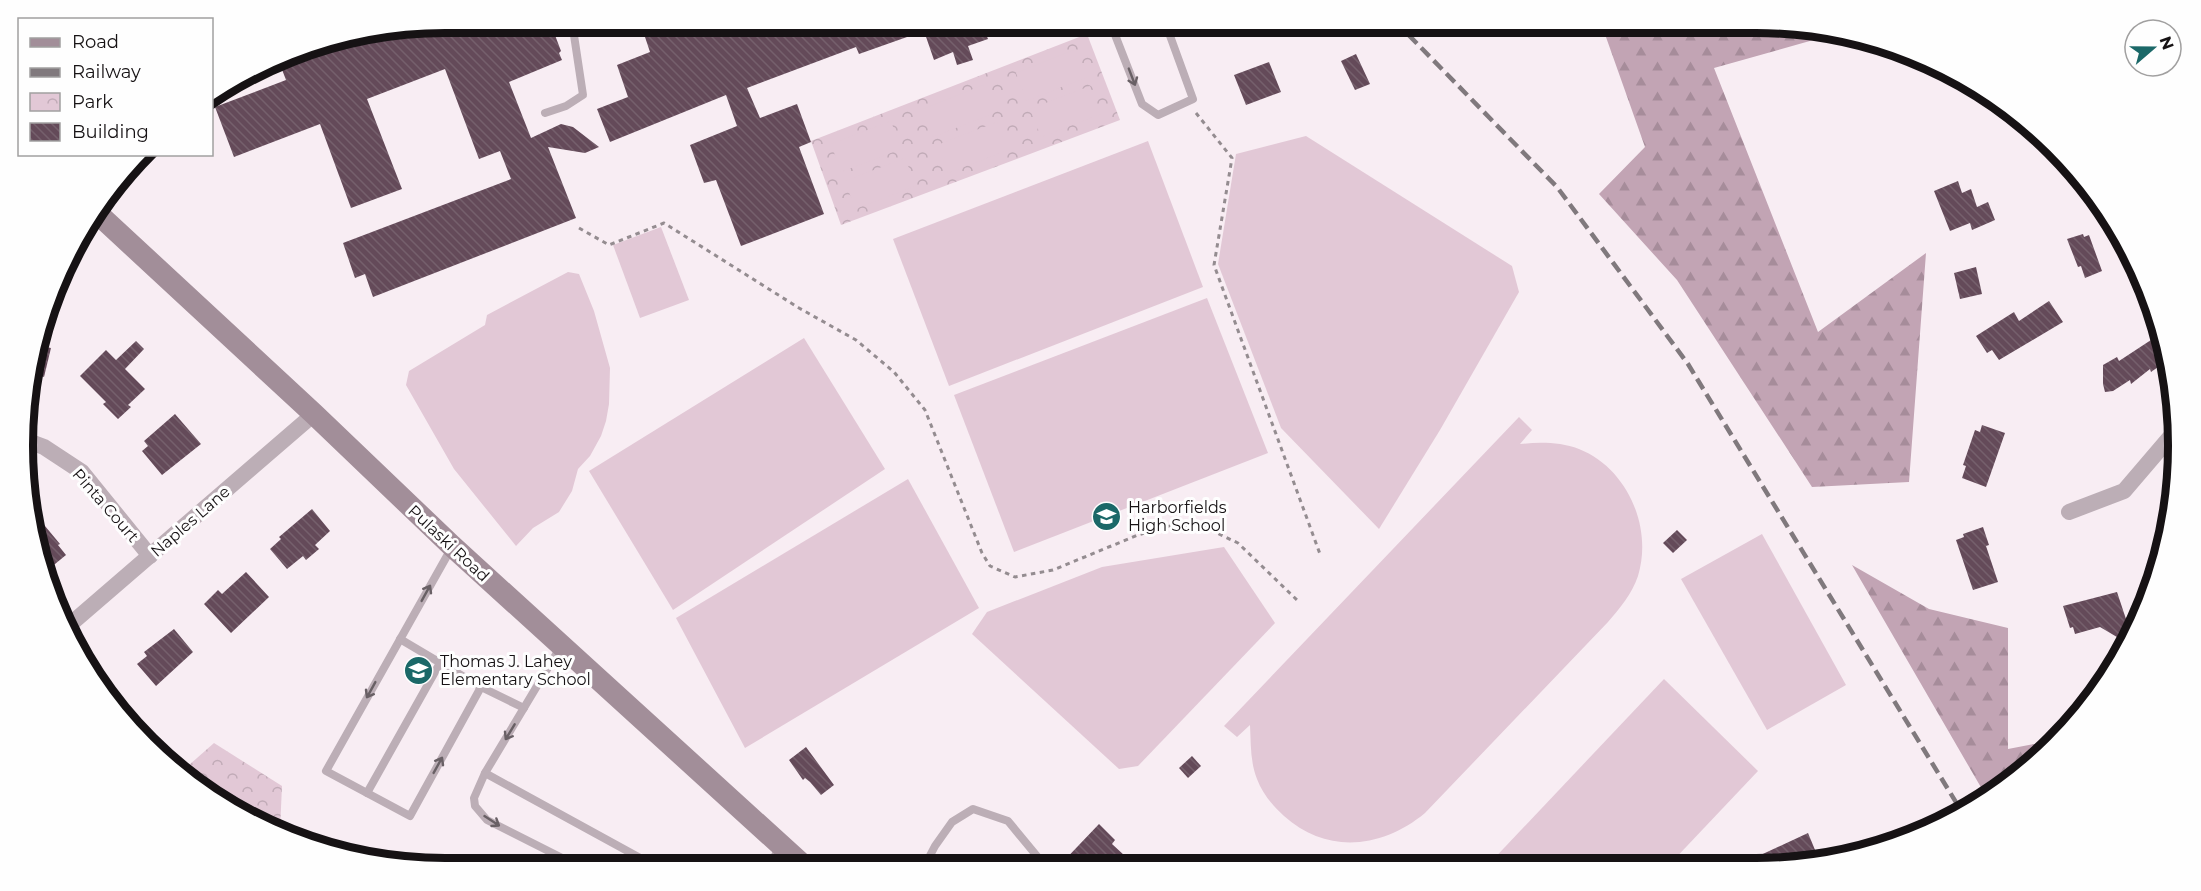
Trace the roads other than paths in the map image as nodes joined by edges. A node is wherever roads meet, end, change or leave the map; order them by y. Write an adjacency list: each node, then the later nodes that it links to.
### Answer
1 (574, 33): 4 (lane)
2 (1114, 33): 3 (lane, one-way to 3)
3 (1169, 33)
4 (545, 113)
5 (102, 218): 6 (main road, Pulaski Road)
6 (314, 414): 10 (main road, Pulaski Road); 11 (street, Naples Lane)
7 (2168, 440): 9 (street)
8 (33, 443): 11 (street, Pinta Court)
9 (2069, 512)
10 (452, 546): 13 (lane, one-way to 10); 14 (main road, Pulaski Road)
11 (150, 556): 12 (street, Naples Lane)
12 (73, 622)
13 (400, 639): 15 (lane); 19 (lane, one-way to 19)
14 (561, 645): 17 (lane); 20 (main road, Pulaski Road)
15 (440, 663): 16 (lane); 19 (lane)
16 (481, 687): 17 (lane); 19 (lane, one-way to 16)
17 (524, 708): 18 (lane, one-way to 18)
18 (485, 773): 21 (lane, one-way to 21); 22 (lane)
19 (367, 793)
20 (781, 845): 23 (lane); 24 (main road, Pulaski Road)
21 (562, 858)
22 (640, 858)
23 (774, 858)
24 (795, 858)
25 (928, 858): 26 (lane)
26 (1039, 858)

